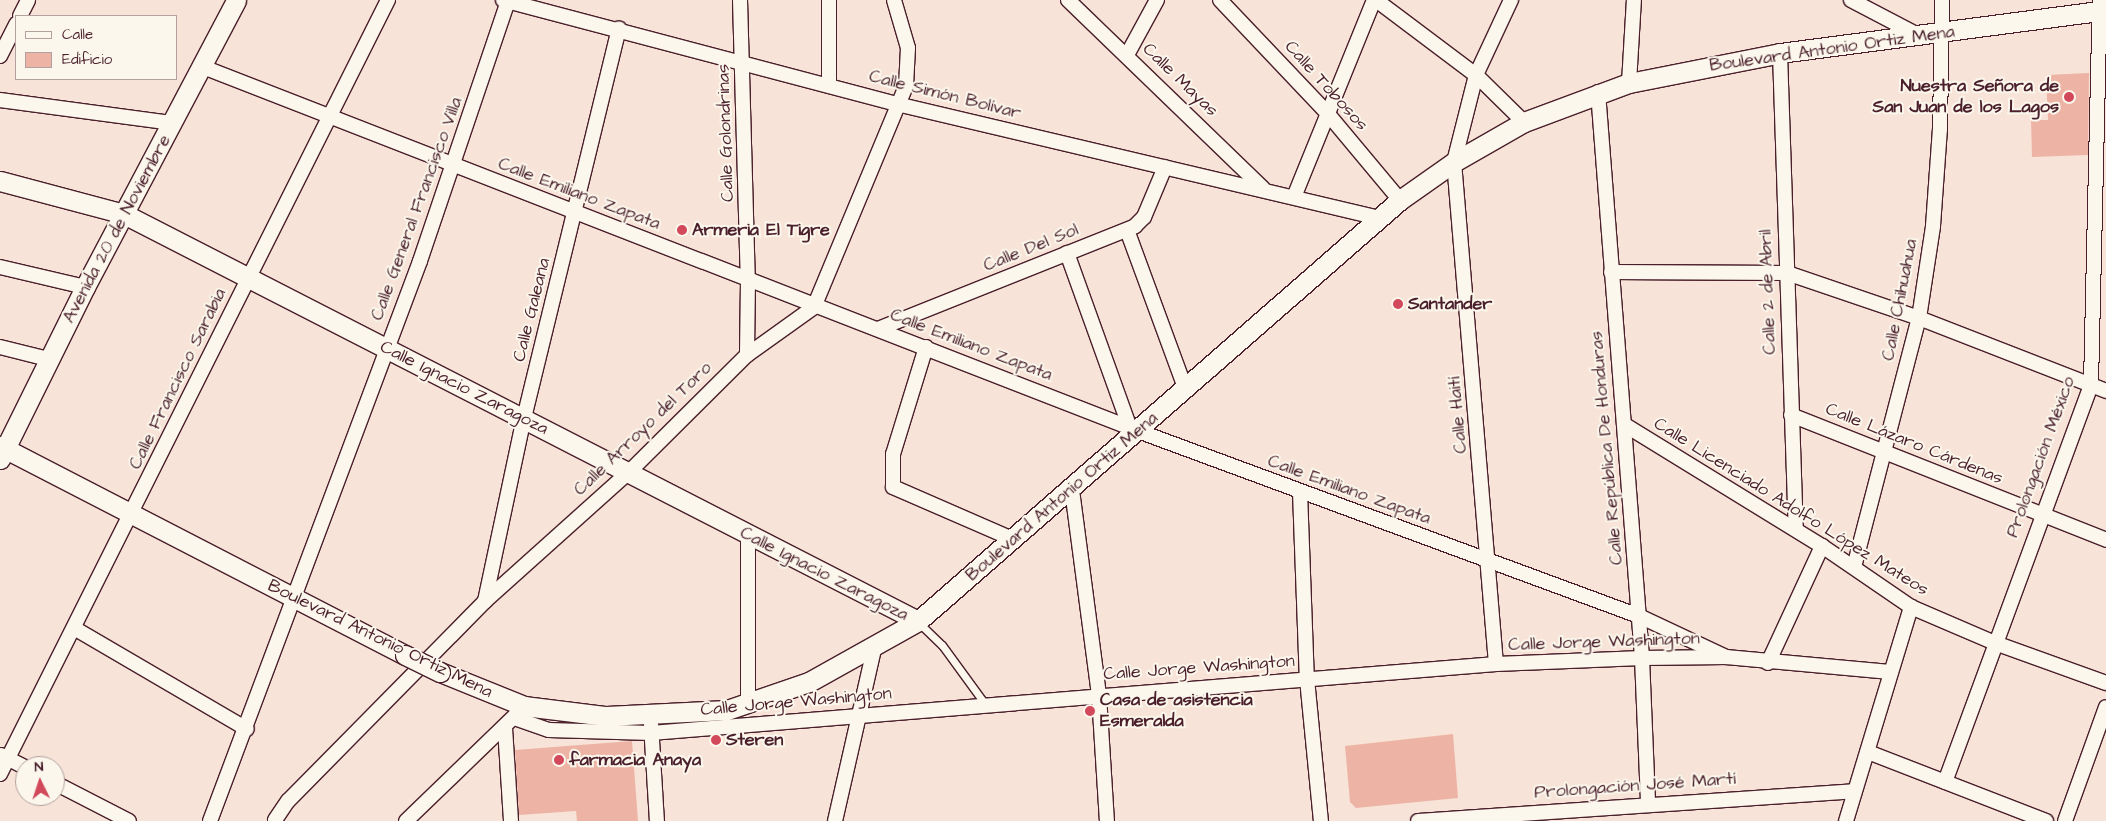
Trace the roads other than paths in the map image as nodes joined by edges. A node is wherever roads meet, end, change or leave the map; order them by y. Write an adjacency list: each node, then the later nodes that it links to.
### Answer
1 (28, 0): 17 (street)
2 (236, 0): 26 (main road, Avenida 20 de Noviembre)
3 (388, 0): 34 (street, Calle Francisco Sarabia)
4 (740, 0): 25 (street, Calle Golondrinas)
5 (829, 0): 29 (street)
6 (894, 0): 32 (street)
7 (1068, 0): 23 (street, Calle Mayas)
8 (1157, 0): 23 (street)
9 (1220, 0): 33 (street, Calle Tobosos)
10 (1375, 0): 27 (street); 33 (street)
11 (1511, 0): 27 (street, Calle Haití)
12 (1634, 0): 28 (street)
13 (1851, 0): 21 (street)
14 (1942, 0): 20 (street, Calle Chihuahua)
15 (506, 1): 19 (street, Calle Simón Bolívar); 38 (street, Calle General Francisco Villa)
16 (2102, 7): 20 (main road, Boulevard Antonio Ortiz Mena); 49 (street, Prolongación México)
17 (20, 15)
18 (15, 26): 24 (street)
19 (619, 28): 25 (street, Calle Simón Bolívar); 44 (street, Calle Galeana)
20 (1940, 33): 21 (main road, Boulevard Antonio Ortiz Mena); 57 (street, Calle Chihuahua)
21 (1918, 36): 22 (main road, Boulevard Antonio Ortiz Mena)
22 (1780, 53): 28 (main road, Boulevard Antonio Ortiz Mena); 52 (street, Calle 2 de Abril)
23 (1126, 55): 41 (street, Calle Mayas)
24 (0, 56)
25 (742, 61): 29 (street, Calle Simón Bolívar); 54 (street, Calle Golondrinas)
26 (203, 67): 34 (street, Calle Emiliano Zapata); 36 (main road, Avenida 20 de Noviembre)
27 (1476, 75): 35 (street); 37 (street, Calle Haití)
28 (1629, 83): 30 (main road, Boulevard Antonio Ortiz Mena)
29 (829, 85): 32 (street, Calle Simón Bolívar)
30 (1598, 92): 35 (main road, Boulevard Antonio Ortiz Mena); 51 (street, Calle República De Honduras)
31 (0, 100): 36 (street)
32 (901, 105): 39 (street, Calle Simón Bolívar); 56 (street)
33 (1328, 114): 42 (street); 43 (street, Calle Tobosos)
34 (331, 120): 38 (street, Calle Emiliano Zapata); 53 (street, Calle Francisco Sarabia)
35 (1524, 122): 37 (main road, Boulevard Antonio Ortiz Mena)
36 (173, 123): 45 (main road, Avenida 20 de Noviembre)
37 (1454, 162): 43 (main road, Boulevard Antonio Ortiz Mena); 83 (street, Calle Haití)
38 (454, 165): 44 (street, Calle Emiliano Zapata); 61 (street, Calle General Francisco Villa)
39 (1165, 168): 41 (street, Calle Simón Bolívar); 47 (street, Calle Del Sol)
40 (0, 180): 45 (main road, Calle Ignacio Zaragoza)
41 (1264, 189): 42 (street, Calle Simón Bolívar)
42 (1294, 197): 46 (street, Calle Simón Bolívar)
43 (1400, 200): 46 (main road, Boulevard Antonio Ortiz Mena)
44 (576, 212): 54 (street, Calle Emiliano Zapata); 68 (street, Calle Galeana)
45 (124, 214): 53 (main road, Calle Ignacio Zaragoza); 55 (main road, Avenida 20 de Noviembre)
46 (1380, 218): 65 (main road, Boulevard Antonio Ortiz Mena)
47 (1127, 230): 48 (street, Calle Del Sol); 65 (street)
48 (1067, 253): 58 (street, Calle Del Sol); 70 (street)
49 (2101, 255): 64 (street, Prolongación México)
50 (0, 267): 55 (street)
51 (1611, 272): 52 (street); 69 (street, Calle República De Honduras)
52 (1787, 273): 57 (street); 67 (street, Calle 2 de Abril)
53 (248, 280): 61 (main road, Calle Ignacio Zaragoza); 76 (street, Calle Francisco Sarabia)
54 (748, 282): 56 (street, Calle Emiliano Zapata); 62 (street, Calle Golondrinas)
55 (85, 287): 63 (main road, Avenida 20 de Noviembre)
56 (814, 306): 58 (street, Calle Emiliano Zapata); 62 (street, Calle Arroyo del Toro)
57 (1919, 318): 64 (street); 71 (street, Calle Chihuahua)
58 (878, 329): 60 (street, Calle Emiliano Zapata)
59 (0, 347): 63 (street)
60 (926, 347): 70 (street, Calle Emiliano Zapata); 80 (street)
61 (387, 350): 68 (main road, Calle Ignacio Zaragoza); 85 (street, Calle General Francisco Villa)
62 (747, 355): 73 (street, Calle Arroyo del Toro)
63 (48, 359): 72 (main road, Avenida 20 de Noviembre)
64 (2091, 385): 66 (street); 77 (street, Prolongación México)
65 (1186, 390): 70 (main road, Boulevard Antonio Ortiz Mena)
66 (2106, 391)
67 (1791, 414): 71 (street, Calle Lázaro Cárdenas); 78 (street, Calle 2 de Abril)
68 (524, 418): 73 (main road, Calle Ignacio Zaragoza); 86 (street, Calle Galeana)
69 (1625, 424): 78 (street, Calle Licenciado Adolfo López Mateos); 88 (street, Calle República De Honduras)
70 (1133, 428): 74 (main road, Boulevard Antonio Ortiz Mena); 75 (street, Calle Emiliano Zapata)
71 (1886, 450): 77 (street, Calle Lázaro Cárdenas); 84 (street, Calle Chihuahua)
72 (2, 451): 76 (main road, Boulevard Antonio Ortiz Mena)
73 (629, 472): 79 (main road, Calle Ignacio Zaragoza); 86 (street, Calle Arroyo del Toro)
74 (1072, 490): 80 (main road, Boulevard Antonio Ortiz Mena); 100 (street)
75 (1300, 492): 83 (street, Calle Emiliano Zapata); 98 (street)
76 (133, 513): 85 (main road, Boulevard Antonio Ortiz Mena); 90 (street, Calle Francisco Sarabia)
77 (2040, 516): 81 (street, Calle Lázaro Cárdenas); 91 (street, Prolongación México)
78 (1796, 530): 82 (street, Calle Licenciado Adolfo López Mateos)
79 (748, 536): 89 (main road, Calle Ignacio Zaragoza); 101 (street)
80 (1014, 540): 89 (main road, Boulevard Antonio Ortiz Mena)
81 (2106, 540)
82 (1822, 546): 84 (street, Calle Licenciado Adolfo López Mateos); 95 (street)
83 (1490, 561): 88 (street, Calle Emiliano Zapata); 96 (street, Calle Haití)
84 (1854, 567): 87 (street, Calle Licenciado Adolfo López Mateos)
85 (296, 599): 105 (main road, Boulevard Antonio Ortiz Mena, bridge); 107 (street, Calle General Francisco Villa)
86 (485, 601): 116 (street, Calle Arroyo del Toro)
87 (1911, 607): 91 (street, Calle Licenciado Adolfo López Mateos); 97 (street)
88 (1639, 616): 93 (street, Calle Emiliano Zapata); 94 (street, Calle República De Honduras)
89 (918, 621): 92 (main road, Boulevard Antonio Ortiz Mena); 102 (lane)
90 (74, 628): 107 (street); 109 (street, Calle Francisco Sarabia)
91 (1995, 644): 99 (street, Calle Licenciado Adolfo López Mateos); 112 (street, Prolongación México)
92 (874, 649): 101 (main road, Boulevard Antonio Ortiz Mena); 104 (street)
93 (1726, 657): 94 (street, Calle Jorge Washington); 95 (street, Calle Jorge Washington)
94 (1642, 658): 96 (street, Calle Jorge Washington); 115 (street, Calle República De Honduras)
95 (1768, 663): 97 (street, Calle Jorge Washington)
96 (1496, 664): 98 (street, Calle Jorge Washington)
97 (1890, 672): 108 (street)
98 (1307, 679): 100 (street, Calle Jorge Washington); 124 (street)
99 (2106, 683)
100 (1099, 695): 102 (street, Calle Jorge Washington); 123 (street)
101 (748, 704): 106 (main road, Boulevard Antonio Ortiz Mena)
102 (985, 704): 104 (street, Calle Jorge Washington)
103 (2106, 707): 128 (street)
104 (857, 716): 106 (street, Calle Jorge Washington); 122 (street)
105 (514, 717): 106 (main road, Boulevard Antonio Ortiz Mena); 119 (street); 120 (street)
106 (651, 724): 121 (street)
107 (247, 729): 118 (street, Calle General Francisco Villa)
108 (1868, 752): 112 (street); 114 (street)
109 (4, 756): 110 (street); 111 (street, Calle Francisco Sarabia)
110 (15, 762)
111 (0, 774)
112 (1945, 782): 127 (street)
113 (65, 788): 117 (street)
114 (1854, 791): 115 (street, Prolongación José Martí); 126 (street)
115 (1648, 803): 125 (street, Prolongación José Martí)
116 (275, 820)
117 (129, 821)
118 (210, 821)
119 (406, 821)
120 (511, 821)
121 (657, 821)
122 (835, 821)
123 (1107, 821)
124 (1321, 821)
125 (1418, 821)
126 (1846, 821)
127 (2046, 821)
128 (2065, 821)

